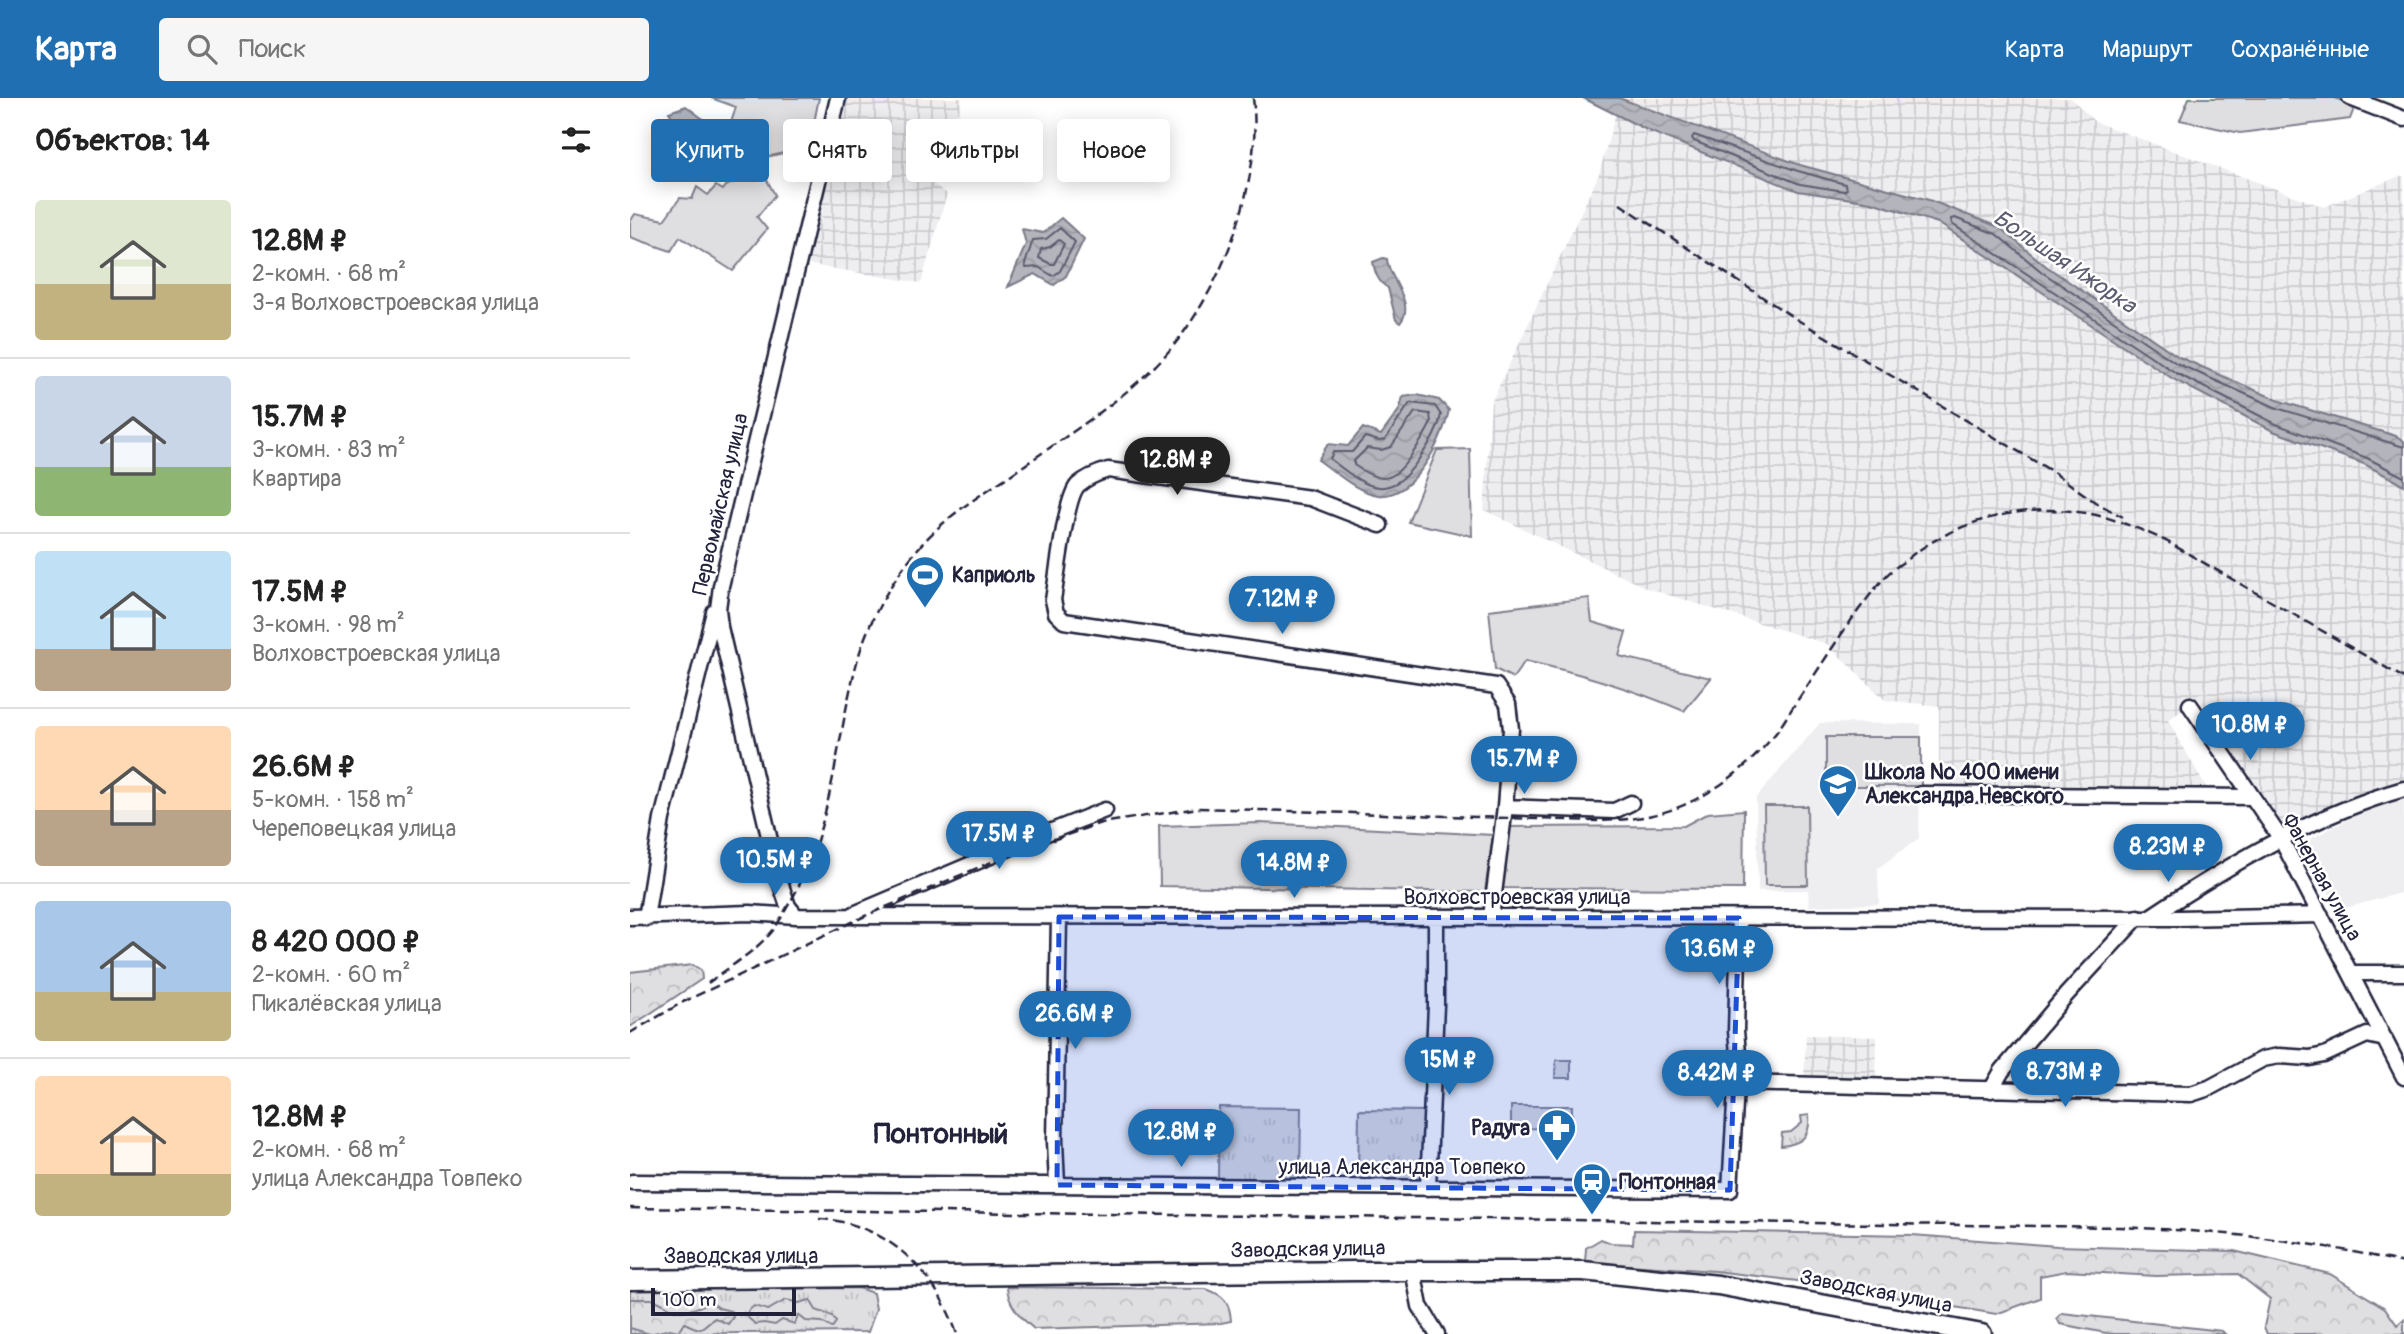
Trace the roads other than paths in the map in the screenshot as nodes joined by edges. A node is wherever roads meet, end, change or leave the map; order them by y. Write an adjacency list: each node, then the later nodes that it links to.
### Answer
1 (838, 98): 5 (street, Первомайская улица)
2 (2350, 98): 3 (street)
3 (2404, 119)
4 (1380, 525): 11 (street)
5 (721, 586): 15 (street, Первомайская улица); 21 (street)
6 (2190, 705): 9 (street, Фанерная улица)
7 (2404, 789): 13 (street)
8 (1921, 794): 9 (street)
9 (2252, 797): 13 (street, Фанерная улица)
10 (1631, 803): 11 (street)
11 (1505, 807): 19 (street)
12 (1105, 810): 16 (street)
13 (2281, 839): 14 (street, Фанерная улица); 20 (street)
14 (2321, 915): 20 (street, Волховстроевская улица); 24 (street, Фанерная улица)
15 (796, 916): 16 (street, Волховстроевская улица); 21 (street, Волховстроевская улица)
16 (849, 916): 18 (street, Волховстроевская улица)
17 (630, 917): 21 (street, Волховстроевская улица)
18 (1059, 917): 22 (street, Волховстроевская улица); 31 (street)
19 (1491, 917): 22 (street, Волховстроевская улица); 23 (street, Волховстроевская улица)
20 (2144, 917): 23 (street, Волховстроевская улица); 29 (street)
21 (646, 918)
22 (1436, 918): 32 (street)
23 (1738, 918): 28 (street)
24 (2351, 973): 25 (street); 26 (street, Фанерная улица)
25 (2404, 973)
26 (2385, 1039): 27 (street, Фанерная улица); 29 (street)
27 (2404, 1077)
28 (1736, 1083): 29 (street); 32 (street, улица Александра Товпеко)
29 (1991, 1090)
30 (632, 1182): 31 (street, улица Александра Товпеко)
31 (1057, 1185): 32 (street, улица Александра Товпеко)
32 (1428, 1188)
33 (1413, 1270): 34 (main road, Заводская улица); 35 (street); 36 (main road, Заводская улица)
34 (630, 1280)
35 (1437, 1334)
36 (1982, 1334)

